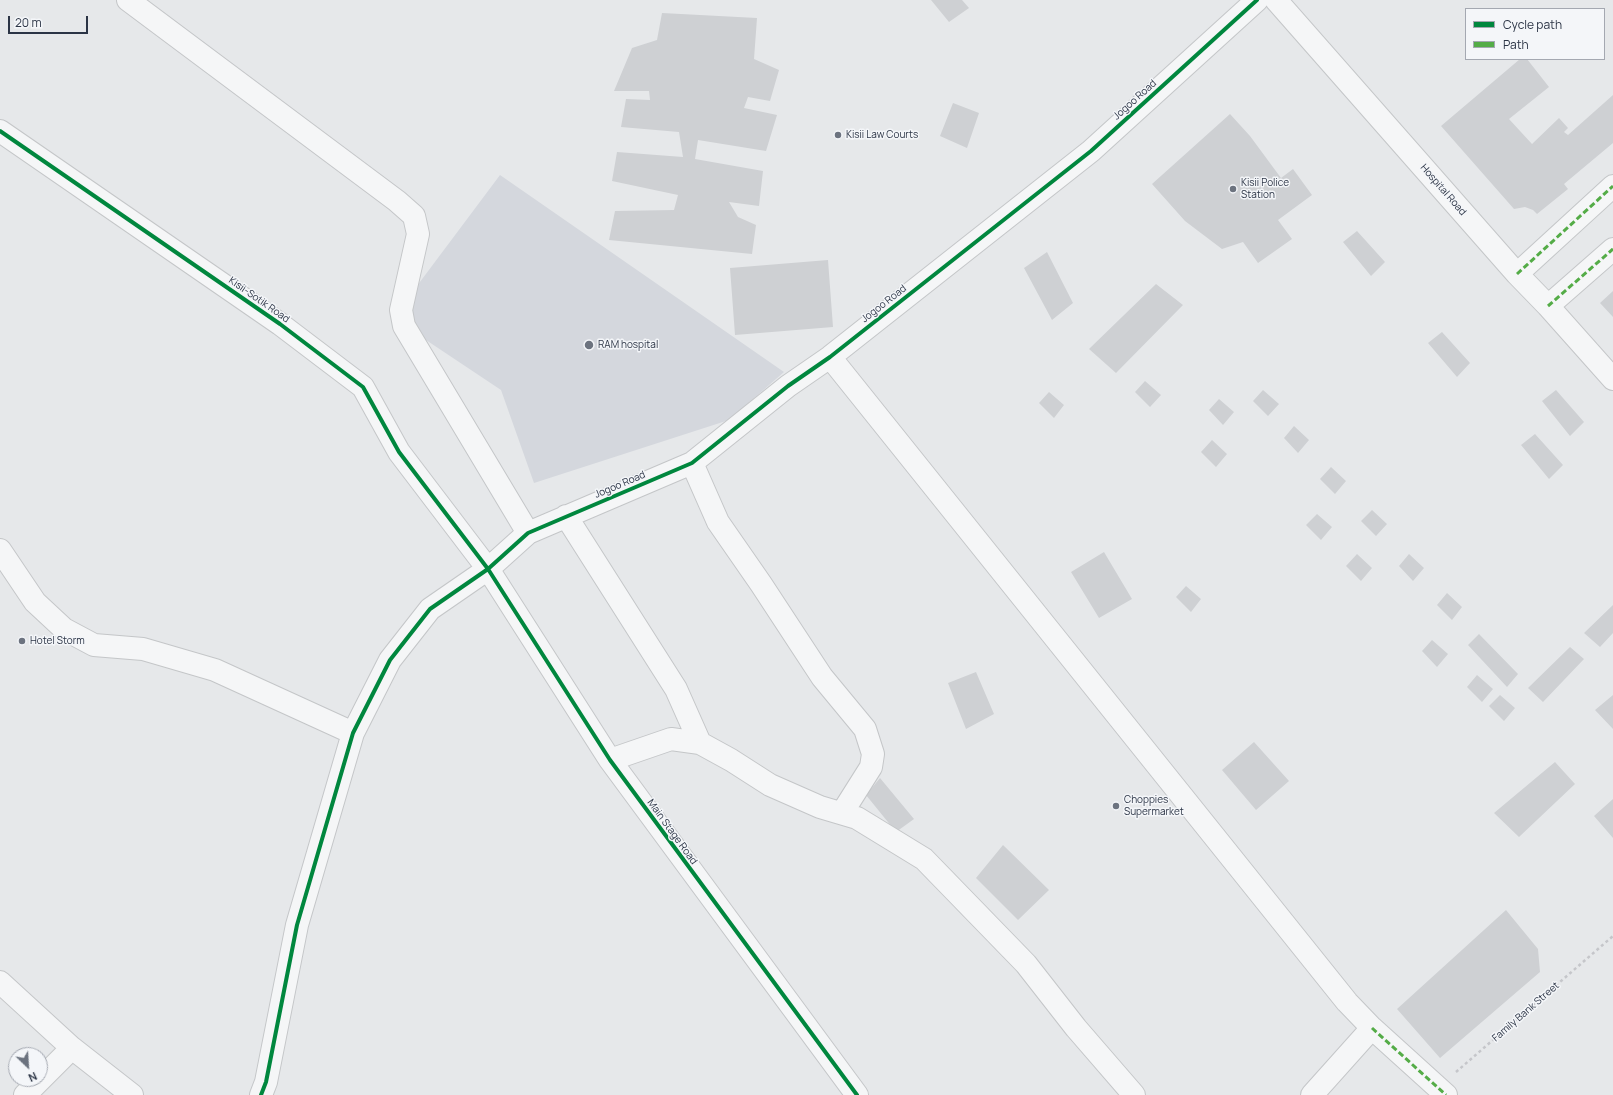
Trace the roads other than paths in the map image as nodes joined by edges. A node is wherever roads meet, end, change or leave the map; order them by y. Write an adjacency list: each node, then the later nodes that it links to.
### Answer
1 (128, 0): 13 (street)
2 (1257, 0): 9 (street, Jogoo Road)
3 (1276, 0): 7 (street, Hospital Road)
4 (0, 131): 15 (street, Kisii-Sotik Road)
5 (1613, 186): 7 (street)
6 (1613, 249): 8 (street)
7 (1517, 274): 8 (street, Hospital Road)
8 (1548, 306): 10 (street, Hospital Road)
9 (830, 357): 11 (street, Jogoo Road); 21 (street)
10 (1613, 379)
11 (692, 463): 12 (street, Jogoo Road); 19 (street)
12 (566, 516): 13 (street, Jogoo Road); 17 (street)
13 (528, 532): 15 (street, Jogoo Road)
14 (0, 550): 16 (street)
15 (488, 569): 16 (street, Jogoo Road); 18 (street, Main Stage Road)
16 (353, 733): 26 (street, Jogoo Road)
17 (700, 744): 18 (street); 19 (street)
18 (610, 760): 27 (street, Main Stage Road)
19 (842, 813): 28 (street)
20 (0, 982): 22 (street)
21 (1372, 1028): 23 (street); 29 (street)
22 (72, 1048): 24 (street); 25 (street)
23 (1443, 1091)
24 (25, 1095)
25 (132, 1095)
26 (260, 1095)
27 (857, 1095)
28 (1134, 1095)
29 (1312, 1095)

